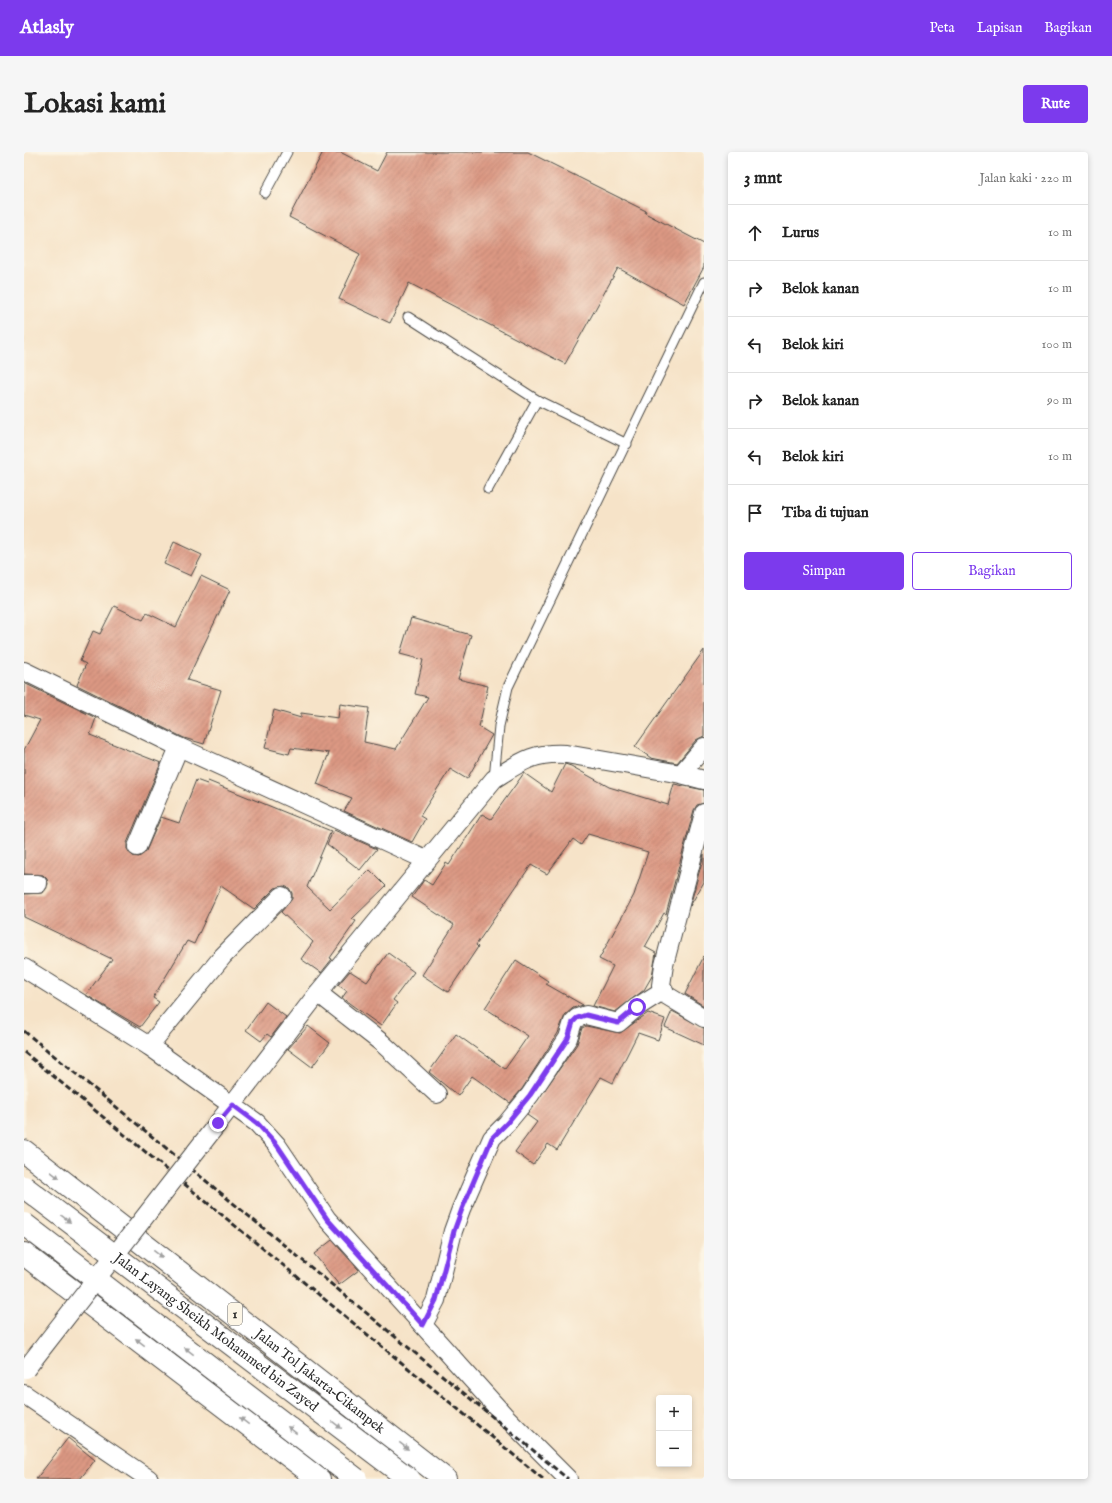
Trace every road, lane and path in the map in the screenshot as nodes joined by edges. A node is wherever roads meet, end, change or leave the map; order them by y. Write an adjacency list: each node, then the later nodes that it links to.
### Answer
1 (287, 152): 2 (lane)
2 (265, 193)
3 (704, 282): 6 (lane)
4 (408, 317): 5 (lane)
5 (537, 400): 6 (lane); 7 (lane)
6 (627, 444): 12 (lane)
7 (488, 489)
8 (24, 671): 9 (street)
9 (179, 747): 15 (street); 16 (street)
10 (704, 747): 11 (street)
11 (681, 774): 12 (street); 13 (street)
12 (494, 779): 16 (street)
13 (704, 780)
14 (704, 813): 19 (street)
15 (137, 847)
16 (426, 860): 20 (street)
17 (282, 896): 22 (street)
18 (24, 968): 22 (street)
19 (664, 990): 21 (street); 29 (street)
20 (318, 993): 23 (street); 24 (street)
21 (704, 1018)
22 (149, 1046): 24 (street)
23 (437, 1094)
24 (233, 1105): 29 (street); 30 (street, bridge)
25 (24, 1151): 36 (highway, Jalan Tol Jakarta–Cikampek / 1, one-way to 36)
26 (24, 1187): 35 (highway, Jalan Layang Sheikh Mohammed bin Zayed / 1, one-way to 35, bridge)
27 (24, 1224): 34 (highway, Jalan Layang Sheikh Mohammed bin Zayed, one-way to 27, bridge)
28 (24, 1254): 33 (highway, one-way to 28)
29 (423, 1325): 37 (street)
30 (25, 1370)
31 (24, 1394): 32 (street)
32 (149, 1479)
33 (319, 1479)
34 (356, 1479)
35 (409, 1479)
36 (445, 1479)
37 (568, 1479)

